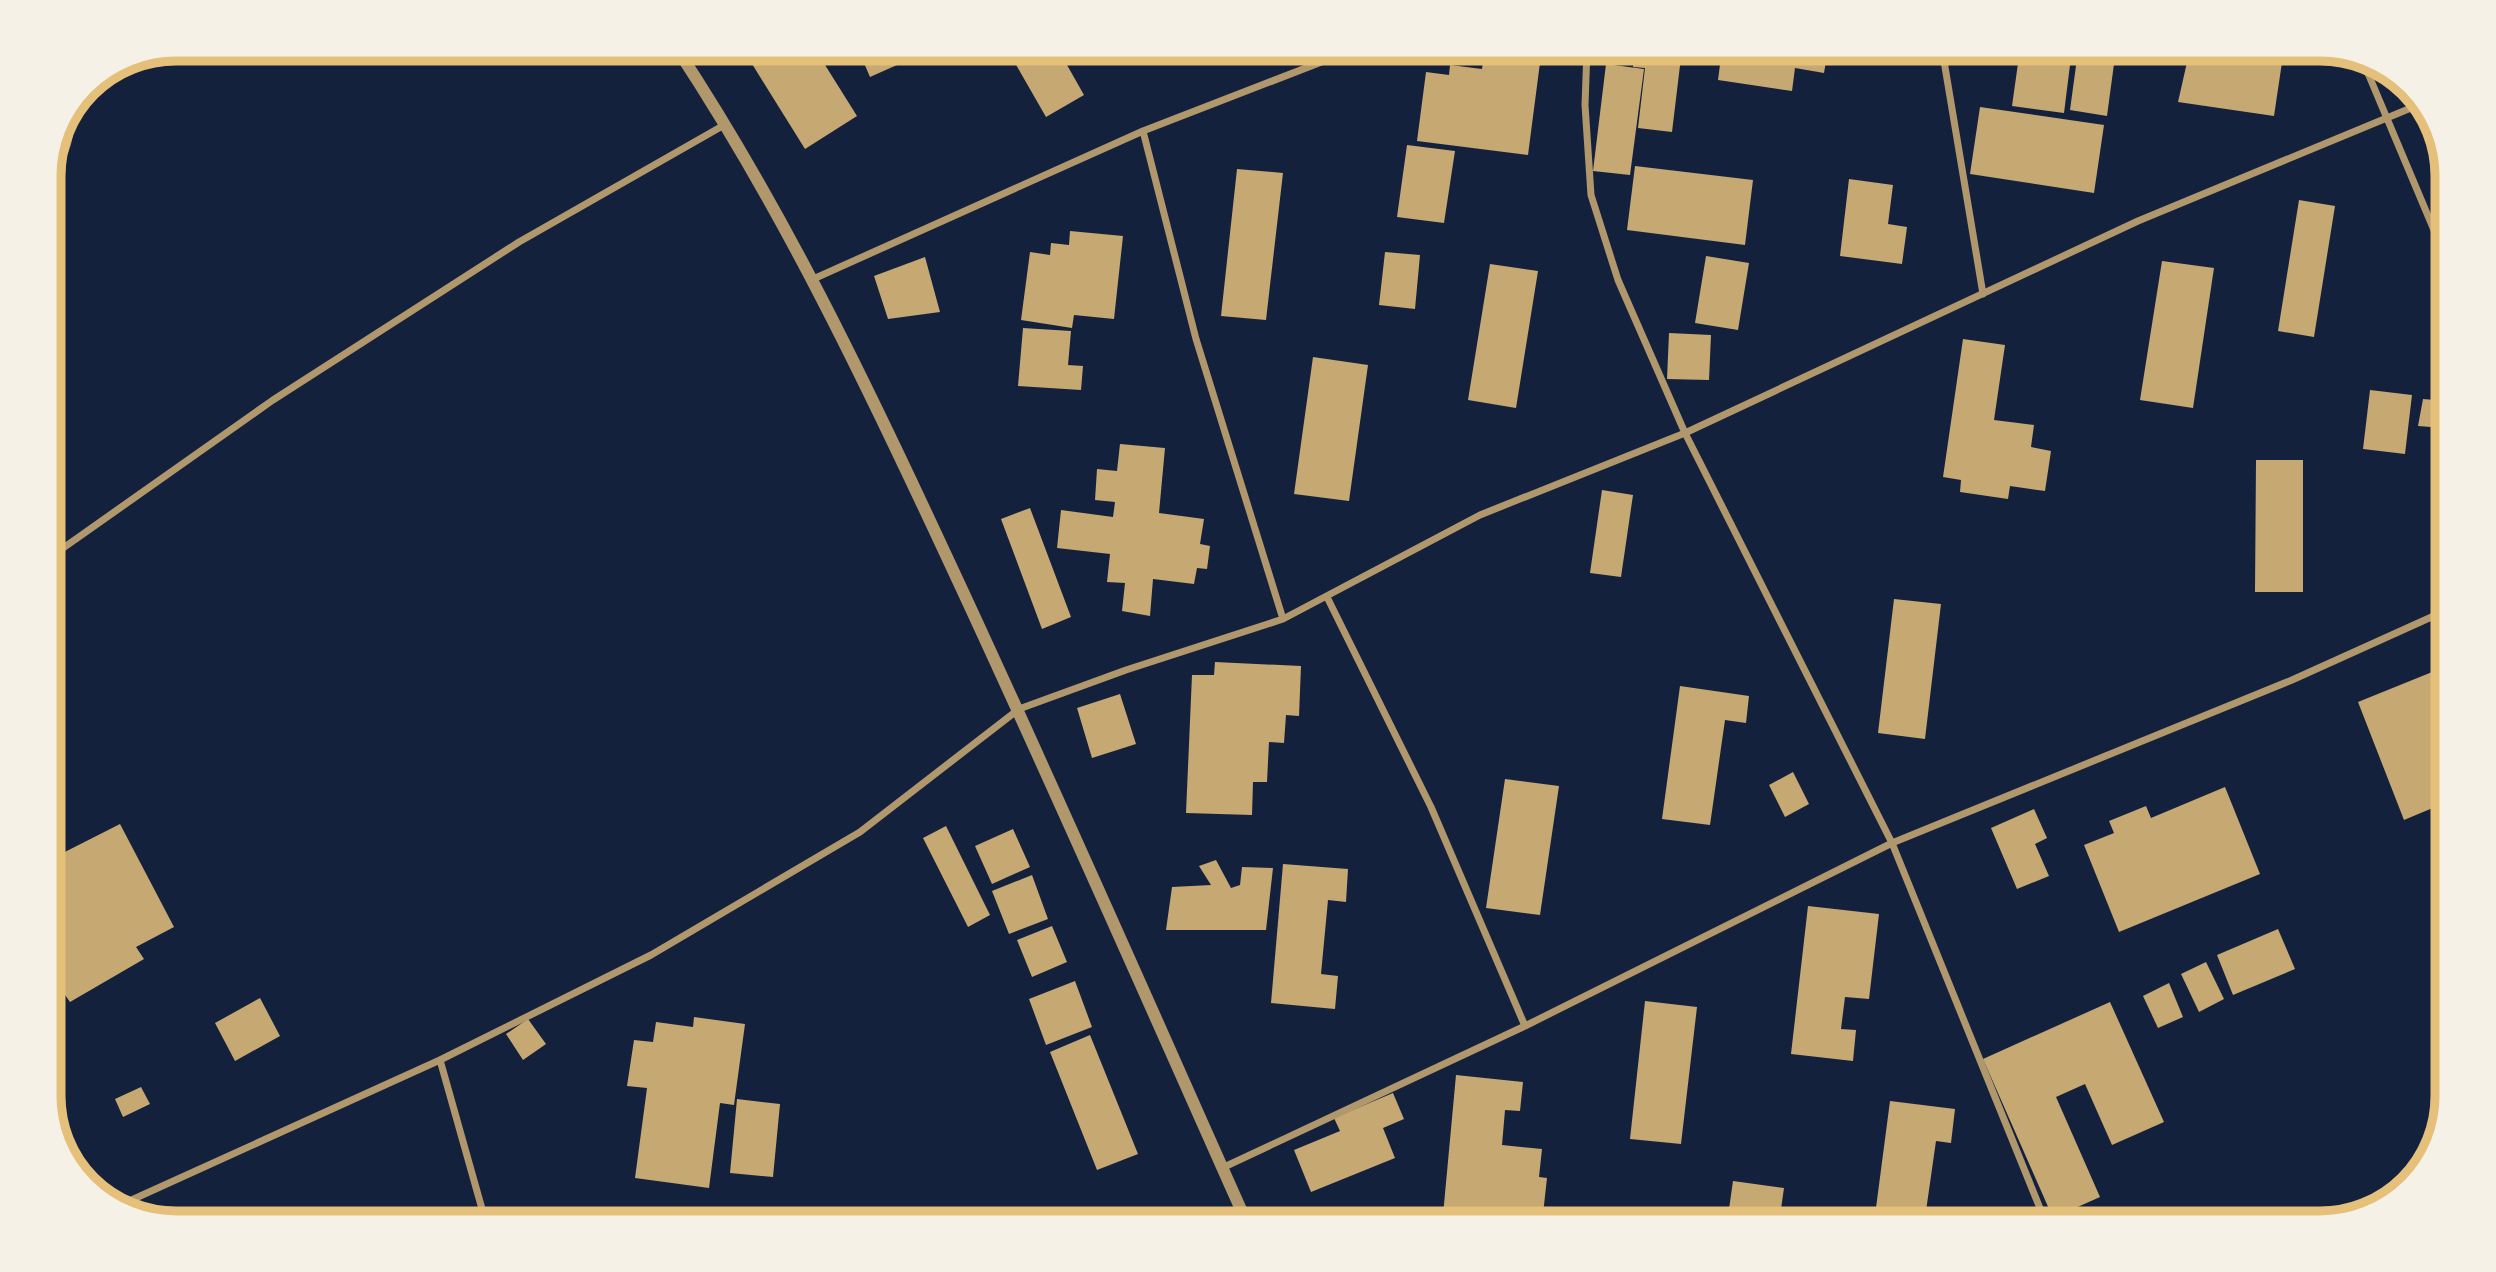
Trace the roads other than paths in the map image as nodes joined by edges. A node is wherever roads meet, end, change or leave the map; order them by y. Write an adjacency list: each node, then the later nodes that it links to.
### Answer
1 (685, 61): 8 (street)
2 (1324, 61): 9 (street)
3 (1587, 61): 15 (street)
4 (1944, 61): 14 (street)
5 (2367, 72): 7 (street)
6 (2412, 108): 7 (street)
7 (2387, 118): 12 (street); 14 (street)
8 (726, 124): 13 (street); 16 (street)
9 (1143, 131): 13 (street); 19 (street)
10 (70, 132): 11 (street)
11 (62, 160)
12 (2435, 232)
13 (811, 280): 20 (street)
14 (1983, 294): 15 (street)
15 (1685, 433): 17 (street); 21 (street)
16 (61, 550)
17 (1327, 597): 19 (street); 22 (street)
18 (2435, 615): 21 (street)
19 (1283, 619): 20 (street)
20 (1018, 709): 23 (street); 24 (street)
21 (1892, 843): 22 (street); 28 (street)
22 (1525, 1026): 24 (street)
23 (440, 1059): 25 (street); 26 (street)
24 (1222, 1168): 27 (street)
25 (130, 1201)
26 (483, 1211)
27 (1242, 1211)
28 (2041, 1211)

